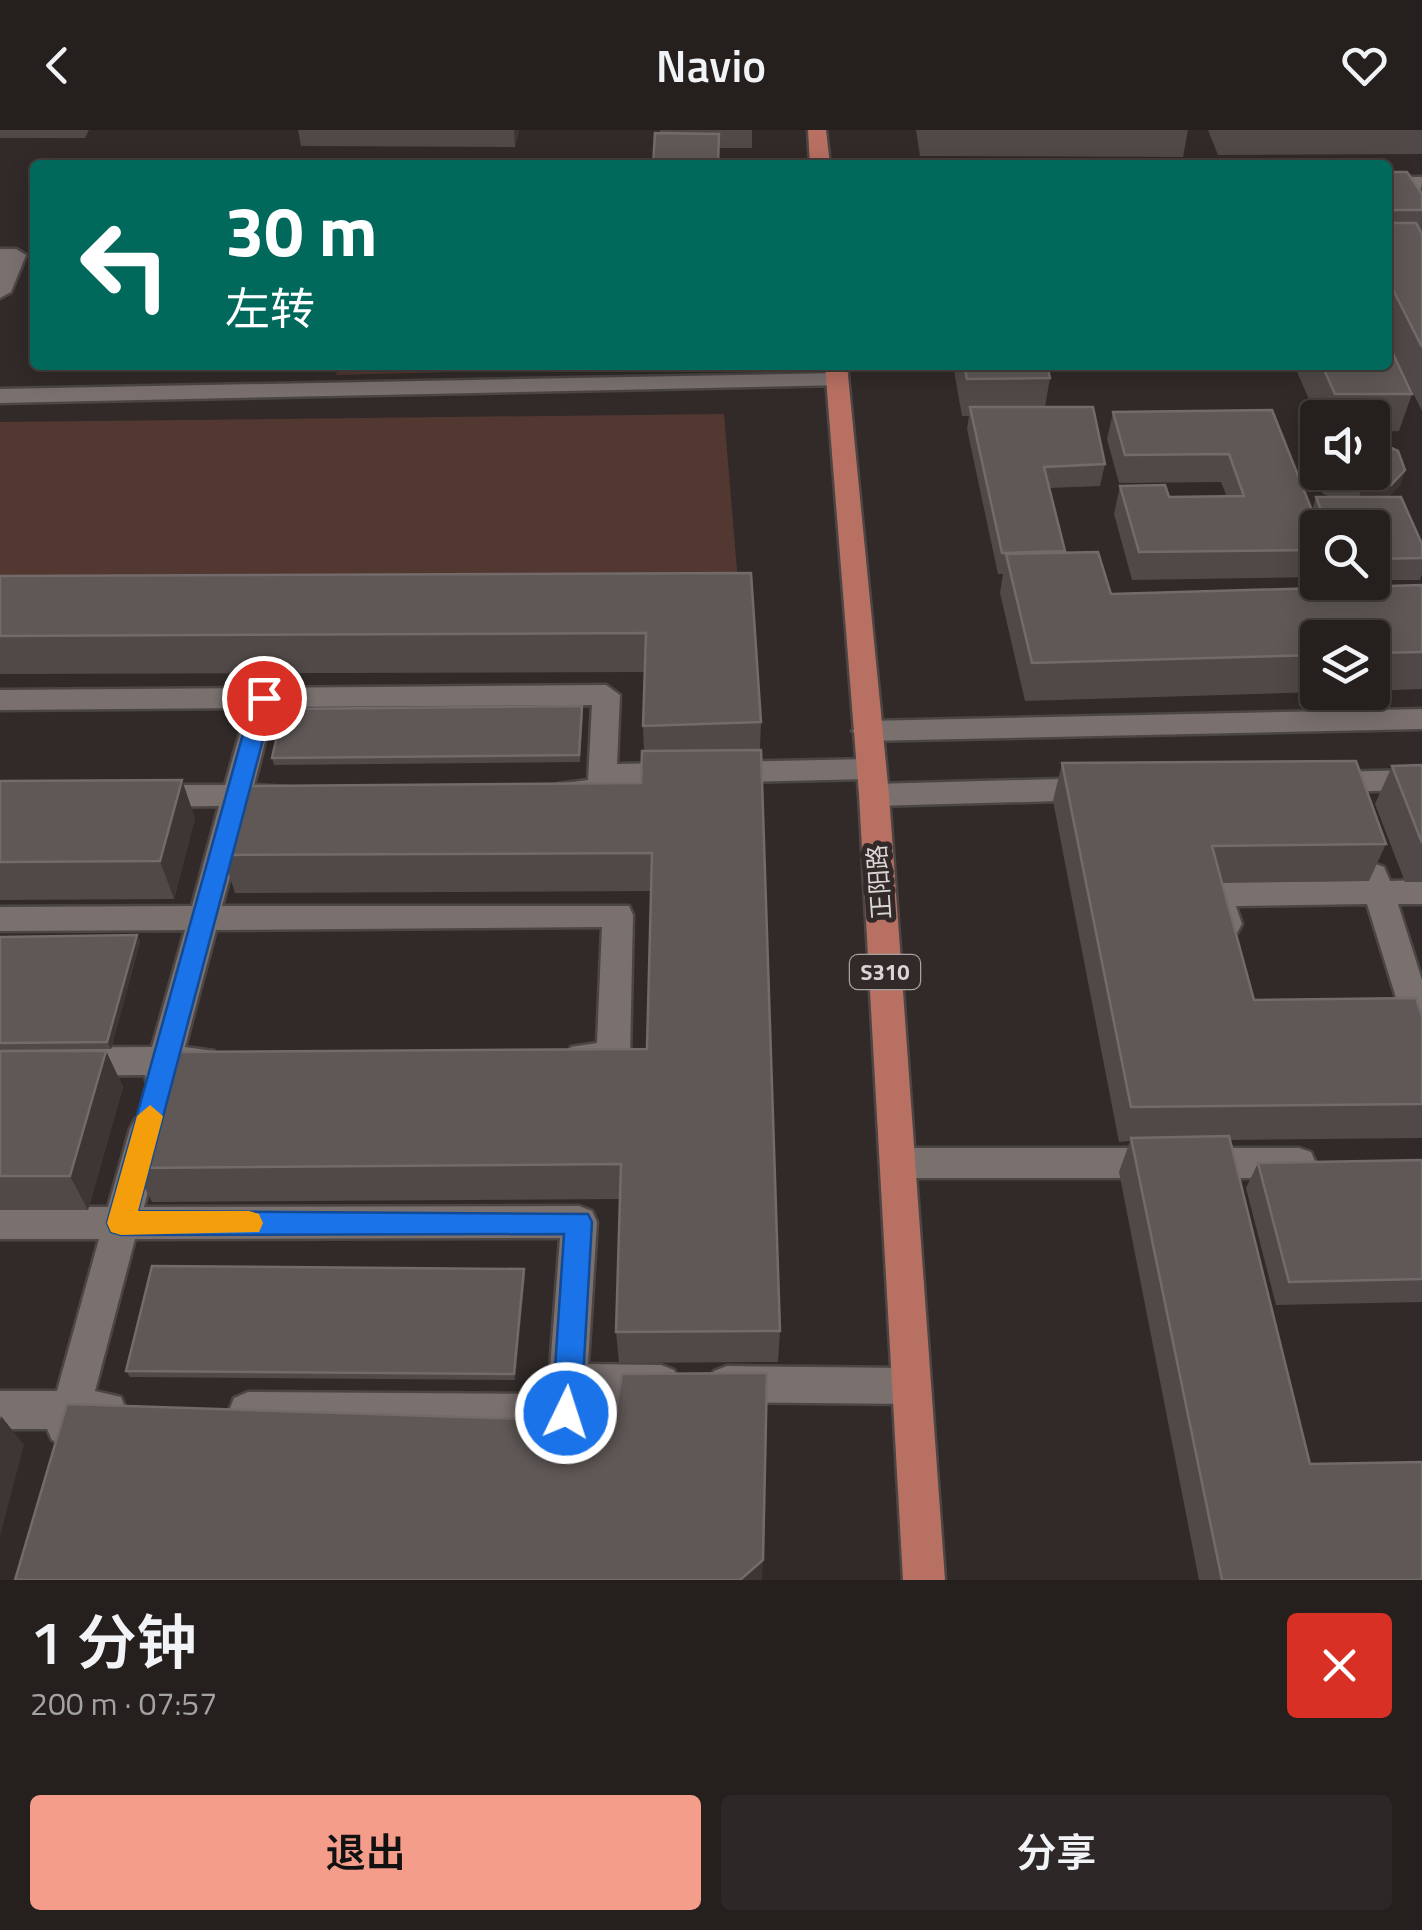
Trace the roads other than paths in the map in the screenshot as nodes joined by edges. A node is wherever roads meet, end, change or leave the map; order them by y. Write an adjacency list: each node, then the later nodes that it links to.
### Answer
1 (817, 130): 2 (main road)
2 (820, 160)
3 (1392, 183): 4 (street)
4 (1422, 183)
5 (0, 255): 6 (street)
6 (0, 292)
7 (837, 372): 8 (street); 12 (main road, 正阳路 / S310)
8 (0, 396)
9 (264, 698): 10 (street); 13 (street); 22 (street)
10 (0, 700)
11 (1422, 719): 12 (street)
12 (866, 731): 15 (main road, 正阳路 / S310)
13 (602, 775): 15 (street); 19 (street)
14 (1422, 780): 16 (street)
15 (872, 782): 18 (street); 34 (main road, 正阳路 / S310)
16 (1344, 782): 17 (street); 23 (street)
17 (1304, 783)
18 (1128, 788)
19 (544, 792)
20 (311, 795): 22 (street)
21 (117, 796): 22 (street)
22 (234, 796): 25 (street)
23 (1378, 892): 24 (street); 27 (street); 29 (street)
24 (1422, 892)
25 (204, 918): 26 (street); 30 (street); 32 (street)
26 (0, 920)
27 (1233, 950)
28 (1382, 1022): 29 (street)
29 (1421, 1024)
30 (554, 1058)
31 (243, 1060): 32 (street)
32 (165, 1061): 33 (street); 37 (street)
33 (0, 1062)
34 (896, 1162): 35 (street); 39 (main road, 正阳路 / S310)
35 (1325, 1164)
36 (0, 1223): 37 (street)
37 (121, 1223): 38 (street); 41 (street)
38 (569, 1382): 39 (street); 43 (street)
39 (910, 1386): 45 (main road, 正阳路 / S310)
40 (0, 1410): 41 (street)
41 (70, 1410): 42 (street); 44 (street)
42 (150, 1410)
43 (209, 1411)
44 (55, 1467)
45 (924, 1580)

